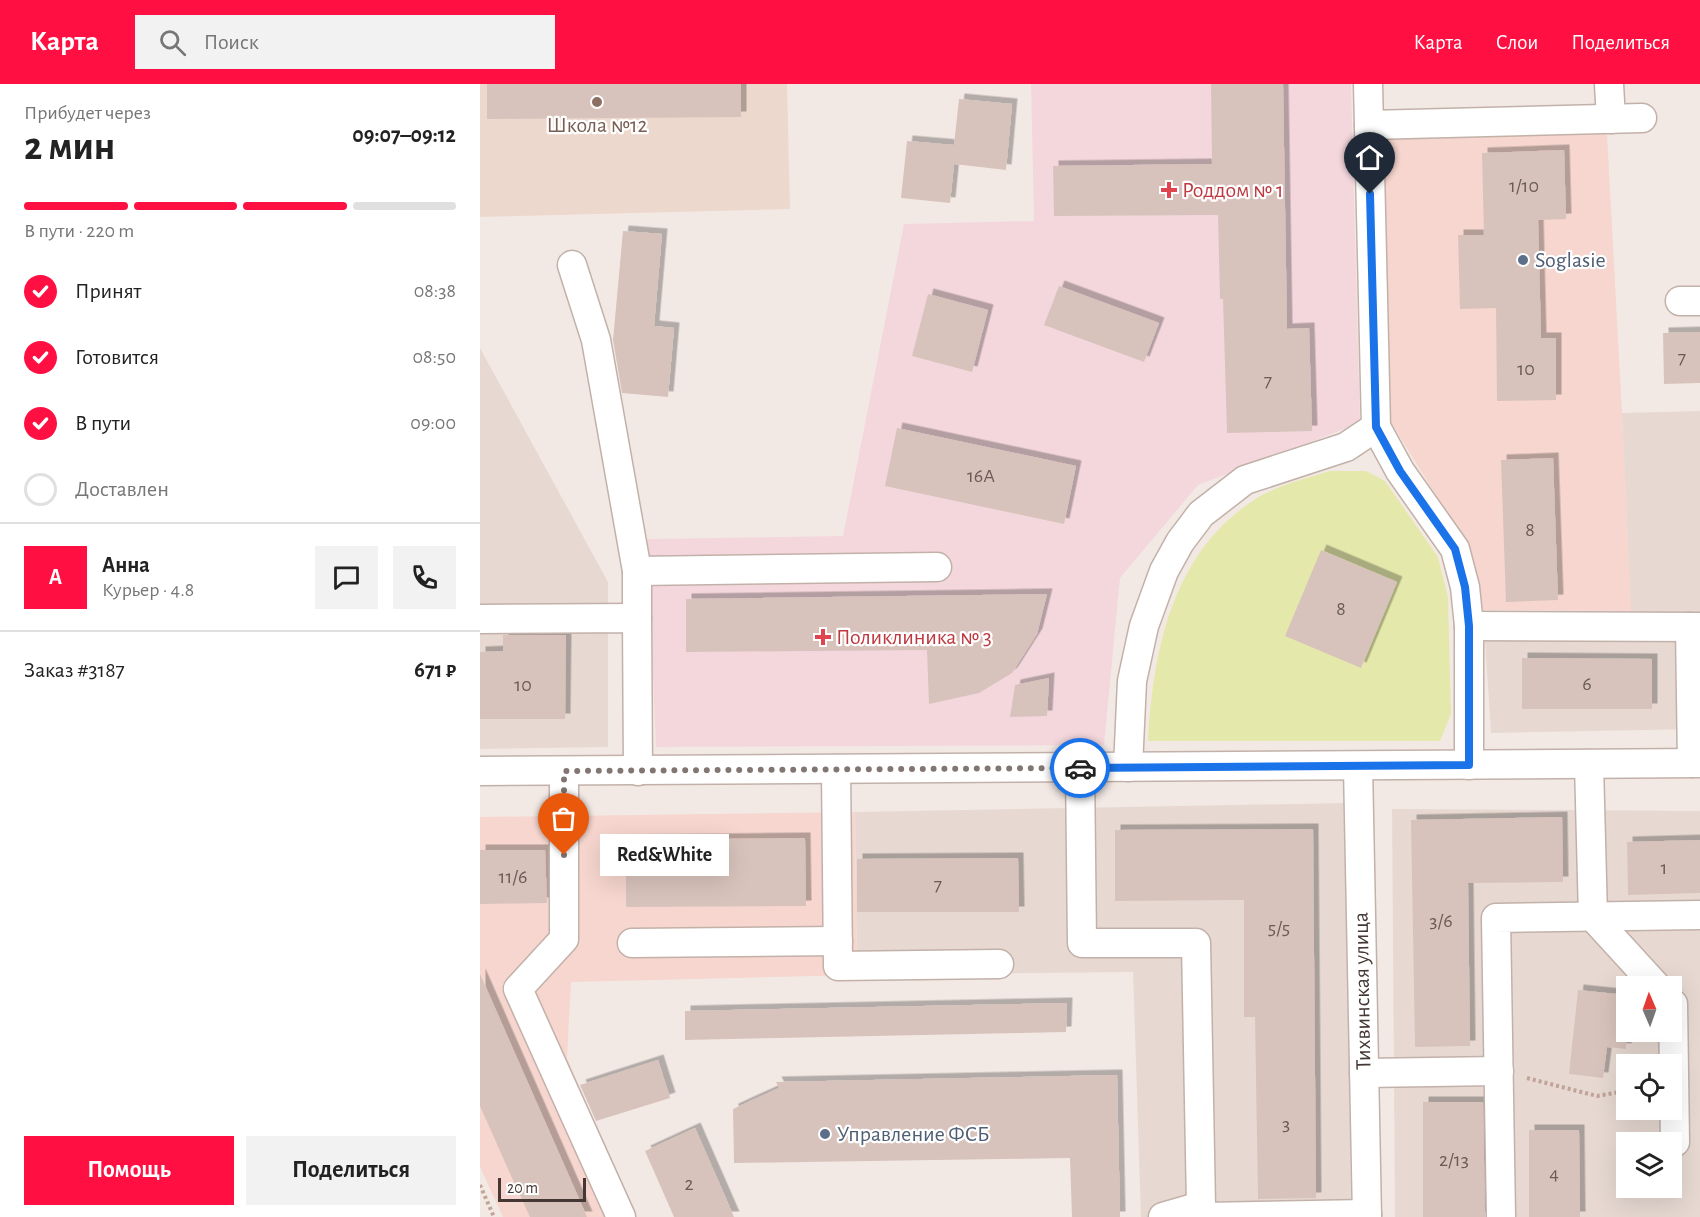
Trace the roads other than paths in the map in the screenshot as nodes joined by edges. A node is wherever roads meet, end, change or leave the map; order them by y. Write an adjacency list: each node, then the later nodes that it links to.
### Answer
1 (1368, 84): 5 (street)
2 (1609, 84): 4 (street)
3 (1642, 117): 4 (street)
4 (1611, 119): 5 (street)
5 (1369, 125): 7 (street)
6 (572, 265): 9 (street)
7 (1376, 427): 12 (street); 18 (street)
8 (937, 567): 9 (street)
9 (637, 571): 10 (street)
10 (637, 618): 11 (street); 23 (street)
11 (480, 619)
12 (1469, 626): 13 (street); 16 (street)
13 (1695, 627): 14 (street)
14 (1696, 763): 15 (street)
15 (1588, 764): 16 (street); 25 (street)
16 (1469, 765): 17 (street)
17 (1358, 766): 18 (street); 32 (street, Тихвинская улица)
18 (1128, 767): 19 (street)
19 (1080, 768): 20 (street); 34 (street)
20 (836, 769): 23 (street); 26 (street)
21 (480, 771): 22 (street)
22 (564, 771): 23 (street); 37 (street)
23 (638, 771)
24 (1700, 915): 25 (street)
25 (1593, 917): 29 (street); 31 (street)
26 (838, 941): 27 (street); 28 (street)
27 (632, 943)
28 (999, 964)
29 (1647, 976)
30 (1674, 1042): 33 (street)
31 (1499, 1071): 32 (street); 36 (street)
32 (1364, 1073): 35 (street, Тихвинская улица)
33 (1676, 1132)
34 (1202, 1206): 35 (street); 38 (street)
35 (1367, 1215)
36 (1501, 1216)
37 (621, 1217)
38 (1163, 1217)

